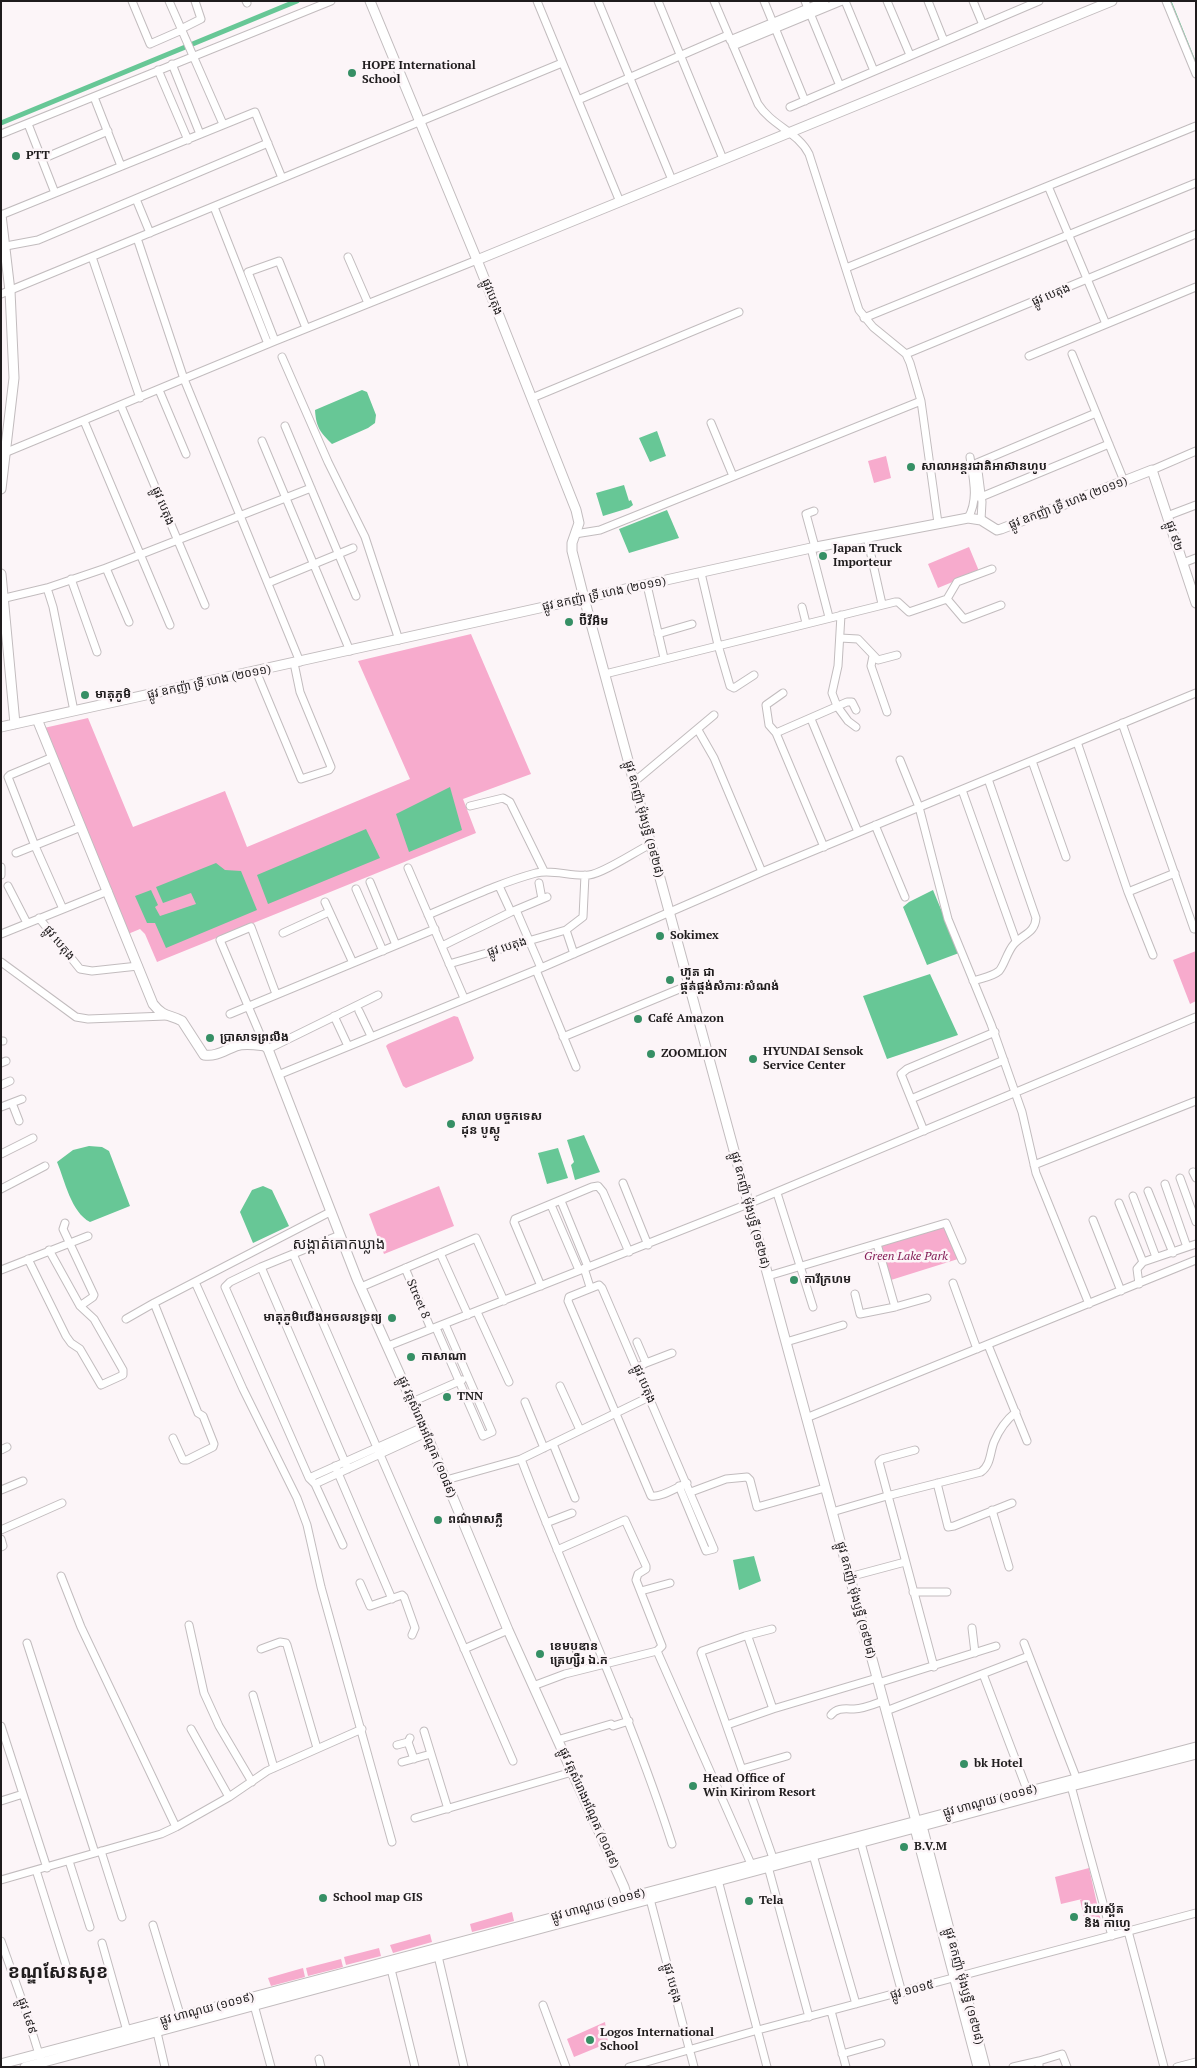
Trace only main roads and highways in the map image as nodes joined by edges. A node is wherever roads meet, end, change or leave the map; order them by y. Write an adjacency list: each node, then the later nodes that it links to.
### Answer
1 (370, 1): 4 (main road, ផ្លូវបេតុង)
2 (1112, 1): 4 (main road)
3 (1, 215): 5 (main road)
4 (477, 260): 11 (main road, ផ្លូវបេតុង)
5 (6, 292): 6 (main road)
6 (6, 412): 7 (main road)
7 (3, 454): 9 (main road)
8 (1152, 470): 11 (main road, ផ្លូវ ឧកញ៉ា ទ្រី ហេង (២០១១)); 13 (main road, ផ្លូវ ៩២)
9 (1, 489)
10 (1, 574): 12 (main road)
11 (584, 598): 14 (main road, ផ្លូវ ឧកញ៉ា ទ្រី ហេង (២០១១)); 20 (main road, ផ្លូវ ឧកញ៉ា ម៉ុងឫទ្ធី (១៩២៨))
12 (3, 599): 15 (main road)
13 (1196, 603)
14 (37, 719): 15 (main road, ផ្លូវ ឧកញ៉ា ទ្រី ហេង (២០១១)); 22 (main road, ផ្លូវ វត្តសំរោងអណ្ដែត (១០៨៩))
15 (14, 724): 16 (main road, ផ្លូវ ឧកញ៉ា ទ្រី ហេង (២០១១))
16 (1, 727)
17 (1196, 1746): 19 (main road, ផ្លូវ ហាណូយ (១០១៩))
18 (1196, 1754): 19 (main road, ផ្លូវ ហាណូយ (១០១៩))
19 (1028, 1794): 20 (main road, ផ្លូវ ហាណូយ (១០១៩))
20 (918, 1825): 21 (main road, ផ្លូវ ហាណូយ (១០១៩)); 21 (main road, ផ្លូវ ហាណូយ (១០១៩)); 24 (main road, ផ្លូវ ឧកញ៉ា ម៉ុងឫទ្ធី (១៩២៨))
21 (769, 1862): 22 (main road, ផ្លូវ ហាណូយ (១០១៩)); 22 (main road, ផ្លូវ ហាណូយ (១០១៩))
22 (628, 1901): 23 (main road, ផ្លូវ ហាណូយ (១០១៩)); 23 (main road, ផ្លូវ ហាណូយ (១០១៩))
23 (390, 1964): 25 (main road, ផ្លូវ ហាណូយ (១០១៩)); 25 (main road, ផ្លូវ ហាណូយ (១០១៩))
24 (958, 1978): 30 (main road, ផ្លូវ ឧកញ៉ា ម៉ុងឫទ្ធី (១៩២៨)); 31 (main road, ផ្លូវ ឧកញ៉ា ម៉ុងឫទ្ធី (១៩២៨))
25 (182, 2020): 26 (main road, ផ្លូវ ហាណូយ (១០១៩))
26 (156, 2027): 27 (main road, ផ្លូវ ហាណូយ (១០១៩)); 27 (main road, ផ្លូវ ហាណូយ (១០១៩))
27 (41, 2061): 28 (main road, ផ្លូវ ហាណូយ (១០១៩)); 29 (main road, ផ្លូវ ហាណូយ (១០១៩))
28 (1, 2064)
29 (25, 2067)
30 (978, 2067)
31 (985, 2067)

